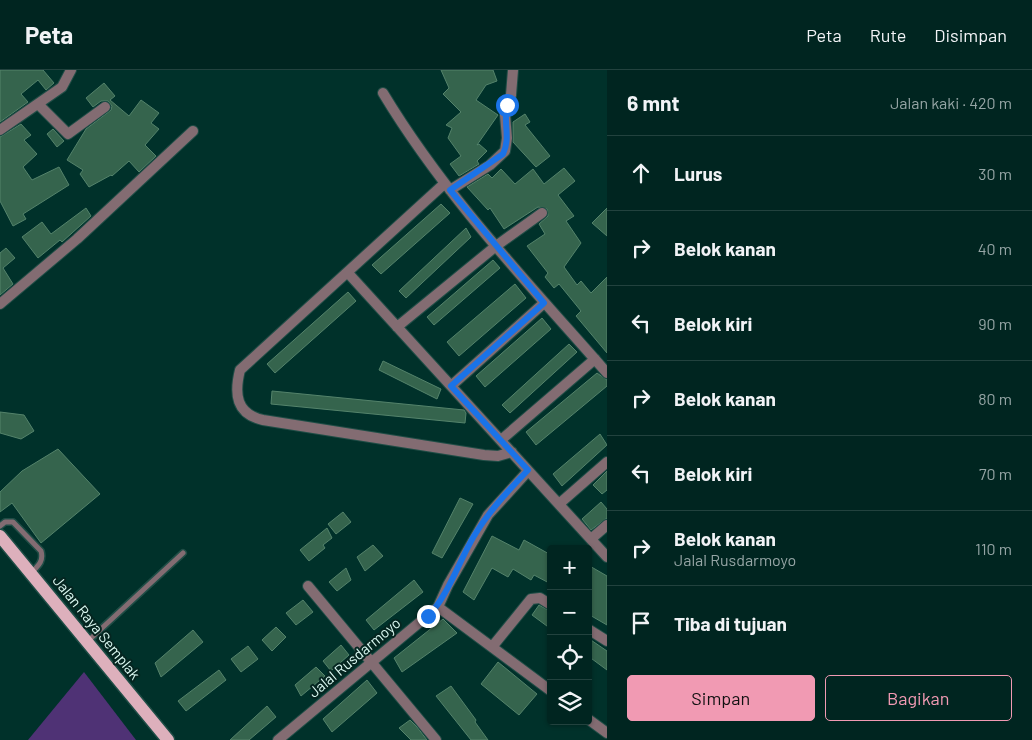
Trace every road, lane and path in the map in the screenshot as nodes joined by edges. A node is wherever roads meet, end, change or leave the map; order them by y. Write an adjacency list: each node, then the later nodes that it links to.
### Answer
1 (71, 70): 4 (street)
2 (513, 70): 8 (street)
3 (383, 93): 8 (street)
4 (39, 105): 5 (street); 6 (street)
5 (105, 107)
6 (0, 130)
7 (193, 132): 13 (street)
8 (447, 187): 10 (street); 11 (street)
9 (542, 213): 10 (street)
10 (496, 246): 12 (street); 14 (street)
11 (348, 273): 14 (street); 19 (street)
12 (544, 303): 15 (street); 17 (street)
13 (0, 304)
14 (397, 327): 17 (street)
15 (595, 359): 16 (street); 18 (street)
16 (607, 373)
17 (451, 386): 18 (street)
18 (501, 440): 19 (street)
19 (512, 452): 21 (street)
20 (606, 466): 22 (street)
21 (528, 470): 22 (street); 32 (street, Jalal Rusdarmoyo)
22 (559, 504): 26 (street)
23 (607, 525): 26 (street)
24 (0, 526): 29 (lane)
25 (0, 536): 29 (main road, Jalan Raya Semplak)
26 (591, 539): 28 (street)
27 (183, 553): 34 (lane)
28 (607, 557)
29 (32, 572): 34 (main road, Jalan Raya Semplak)
30 (308, 586): 37 (street)
31 (547, 602): 36 (street)
32 (438, 607): 36 (street); 37 (street, Jalal Rusdarmoyo)
33 (592, 632): 35 (street)
34 (88, 641): 41 (main road, Jalan Raya Semplak)
35 (607, 641)
36 (492, 647): 38 (street)
37 (371, 663): 42 (street, Jalal Rusdarmoyo); 43 (street)
38 (547, 688)
39 (592, 722): 40 (street)
40 (607, 732)
41 (168, 740)
42 (278, 740)
43 (436, 740)

